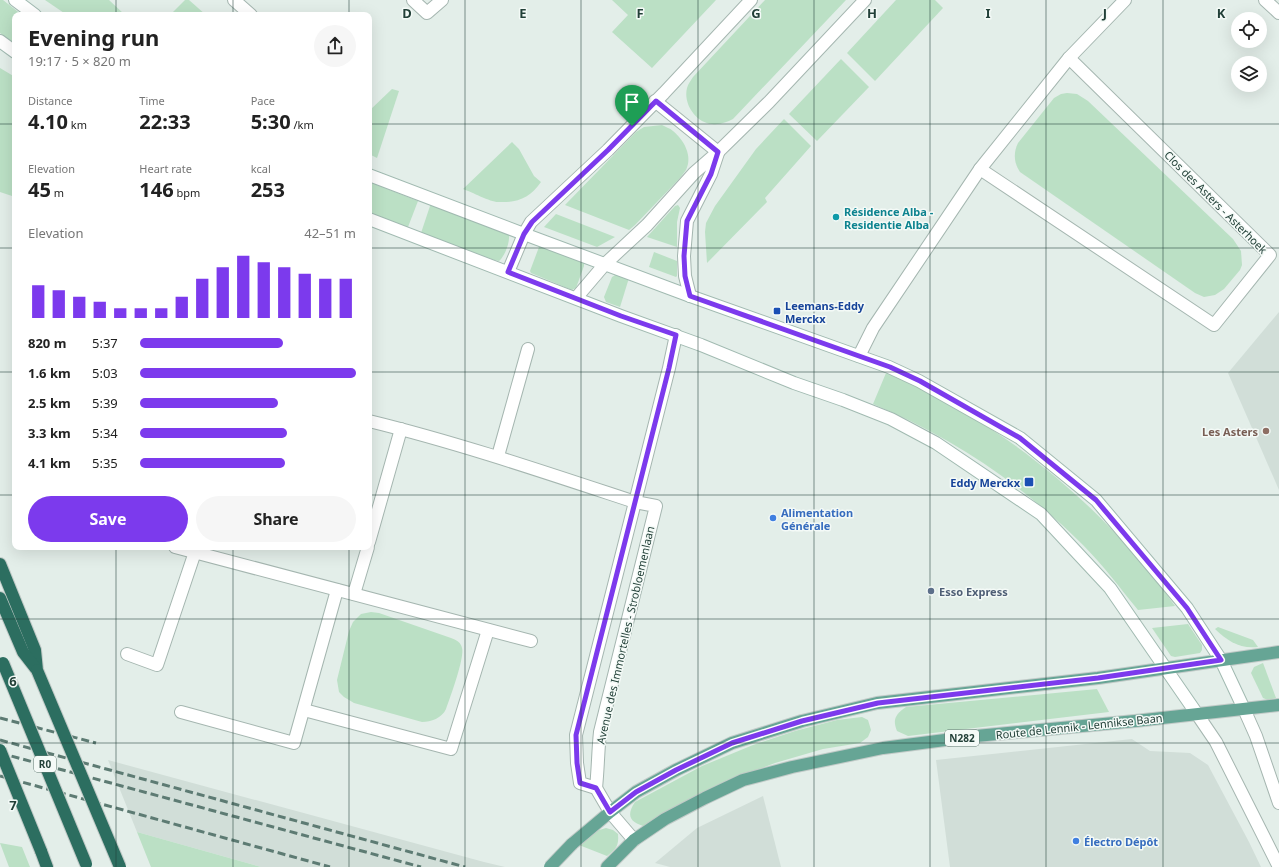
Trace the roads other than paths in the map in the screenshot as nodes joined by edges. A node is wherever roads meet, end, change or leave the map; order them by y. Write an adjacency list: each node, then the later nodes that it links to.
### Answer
1 (15, 0): 9 (street)
2 (234, 0): 10 (street)
3 (413, 0): 4 (street)
4 (442, 0)
5 (751, 0): 15 (street)
6 (865, 0): 16 (street)
7 (1125, 0): 14 (street)
8 (1265, 0): 11 (street)
9 (31, 12)
10 (248, 12)
11 (1279, 14)
12 (0, 41): 13 (street)
13 (12, 50)
14 (1069, 58): 17 (street); 17 (street, Clos des Asters - Asterhoek)
15 (656, 101): 16 (street); 20 (street)
16 (718, 152): 21 (street); 23 (street)
17 (980, 169): 27 (street)
18 (372, 176): 20 (street)
19 (372, 220): 22 (street)
20 (524, 234): 21 (street); 22 (street)
21 (605, 264): 23 (street); 24 (street)
22 (508, 272): 24 (street)
23 (690, 296): 27 (street)
24 (576, 298): 25 (street)
25 (676, 335): 31 (street, Avenue des Immortelles - Strobloemenlaan); 46 (street)
26 (528, 349): 30 (street)
27 (859, 356): 45 (street)
28 (372, 422): 29 (street)
29 (401, 429): 30 (street); 32 (street)
30 (498, 456): 31 (street)
31 (634, 502): 54 (street, Avenue des Immortelles - Strobloemenlaan); 54 (street, Avenue des Immortelles - Strobloemenlaan)
32 (372, 531)
33 (187, 550): 35 (street)
34 (367, 550): 38 (street)
35 (195, 552): 37 (street); 43 (street)
36 (0, 564): 47 (highway)
37 (337, 590): 38 (street); 50 (street)
38 (354, 594): 40 (street)
39 (0, 598): 47 (highway)
40 (488, 630): 41 (street); 50 (street)
41 (531, 641)
42 (1279, 652): 45 (main road)
43 (127, 654)
44 (2, 659): 59 (highway, R0, bridge)
45 (1221, 660): 46 (main road); 49 (street)
46 (1166, 668): 52 (street); 56 (main road)
47 (37, 670): 61 (highway, bridge)
48 (1279, 705): 49 (main road, Route de Lennik - Lennikse Baan / N282)
49 (1244, 709): 52 (main road, Route de Lennik - Lennikse Baan / N282); 55 (street)
50 (304, 710): 51 (street)
51 (181, 712)
52 (1197, 714): 57 (main road, Route de Lennik - Lennikse Baan / N282); 63 (street)
53 (0, 750): 60 (highway, bridge)
54 (596, 788): 56 (street)
55 (1279, 803)
56 (610, 812): 57 (street); 62 (main road, bridge)
57 (634, 840): 58 (main road, Route de Lennik - Lennikse Baan / N282)
58 (611, 863)
59 (87, 866)
60 (47, 867)
61 (120, 867)
62 (550, 867)
63 (1279, 867)

